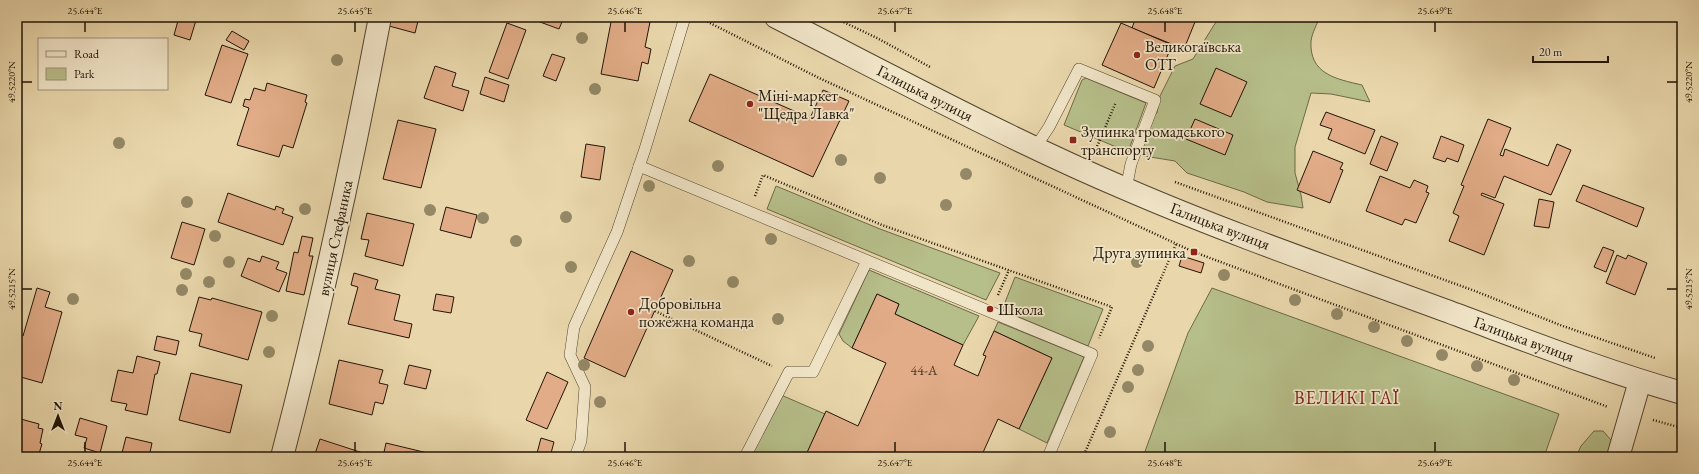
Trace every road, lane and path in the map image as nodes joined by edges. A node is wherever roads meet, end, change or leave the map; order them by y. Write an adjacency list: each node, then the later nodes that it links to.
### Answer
1 (380, 17): 25 (street, вулиця Стефаника)
2 (685, 17): 11 (lane)
3 (776, 17): 8 (street, Галицька вулиця)
4 (833, 17): 5 (path)
5 (936, 70)
6 (1122, 87): 8 (lane); 9 (path); 10 (lane)
7 (1090, 147): 9 (path)
8 (1035, 148): 13 (street, Галицька вулиця)
9 (1096, 149): 10 (path)
10 (1131, 164): 13 (lane)
11 (639, 166): 14 (lane); 26 (lane)
12 (1170, 180): 21 (path)
13 (1126, 189): 23 (street, Галицька вулиця)
14 (749, 211): 16 (lane); 17 (path)
15 (1176, 244): 29 (path)
16 (867, 261): 19 (lane); 27 (lane)
17 (1009, 270): 19 (path); 20 (path)
18 (655, 311): 22 (path)
19 (991, 312): 20 (lane)
20 (1092, 354): 28 (lane)
21 (1662, 360)
22 (779, 369)
23 (1640, 381): 24 (street, Галицька вулиця); 30 (street)
24 (1682, 393)
25 (282, 457)
26 (575, 457)
27 (745, 457)
28 (1048, 457)
29 (1083, 457)
30 (1618, 457)

